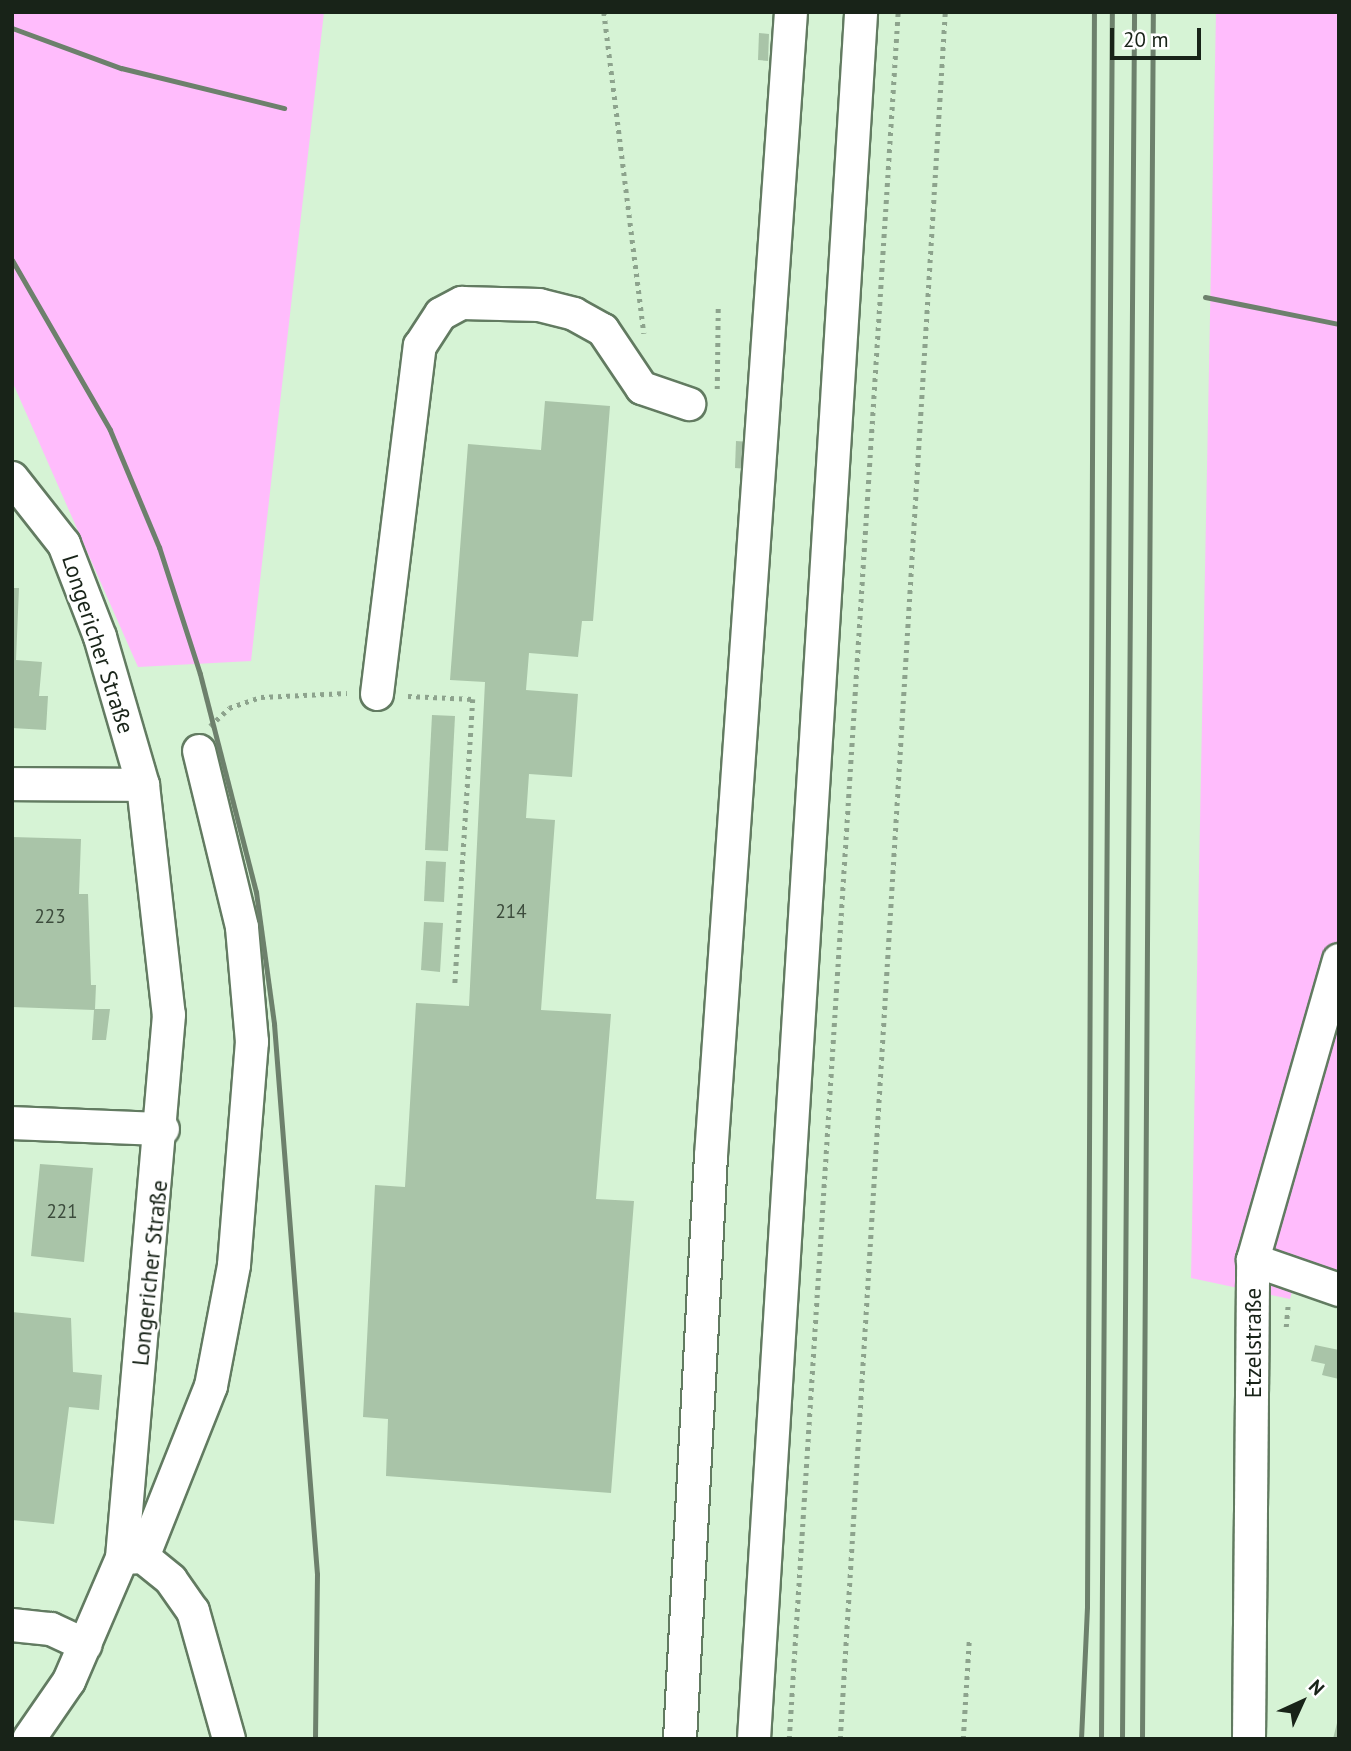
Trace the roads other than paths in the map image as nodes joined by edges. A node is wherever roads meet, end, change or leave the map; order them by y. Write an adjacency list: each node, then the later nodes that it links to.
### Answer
1 (791, 12): 19 (street)
2 (861, 12): 20 (street)
3 (703, 404): 5 (street)
4 (12, 478): 8 (street, Longericher Straße)
5 (376, 694)
6 (199, 751): 14 (street)
7 (12, 784): 8 (street)
8 (143, 785): 11 (street, Longericher Straße)
9 (1339, 960): 12 (street, Etzelstraße)
10 (12, 1123): 11 (street)
11 (163, 1129): 14 (street, Longericher Straße)
12 (1253, 1261): 13 (street); 21 (street, Etzelstraße)
13 (1339, 1290)
14 (132, 1558): 16 (street, Longericher Straße); 18 (street)
15 (12, 1625): 16 (street)
16 (85, 1645): 17 (street, Longericher Straße)
17 (29, 1739)
18 (229, 1739)
19 (680, 1739)
20 (754, 1739)
21 (1249, 1739)

